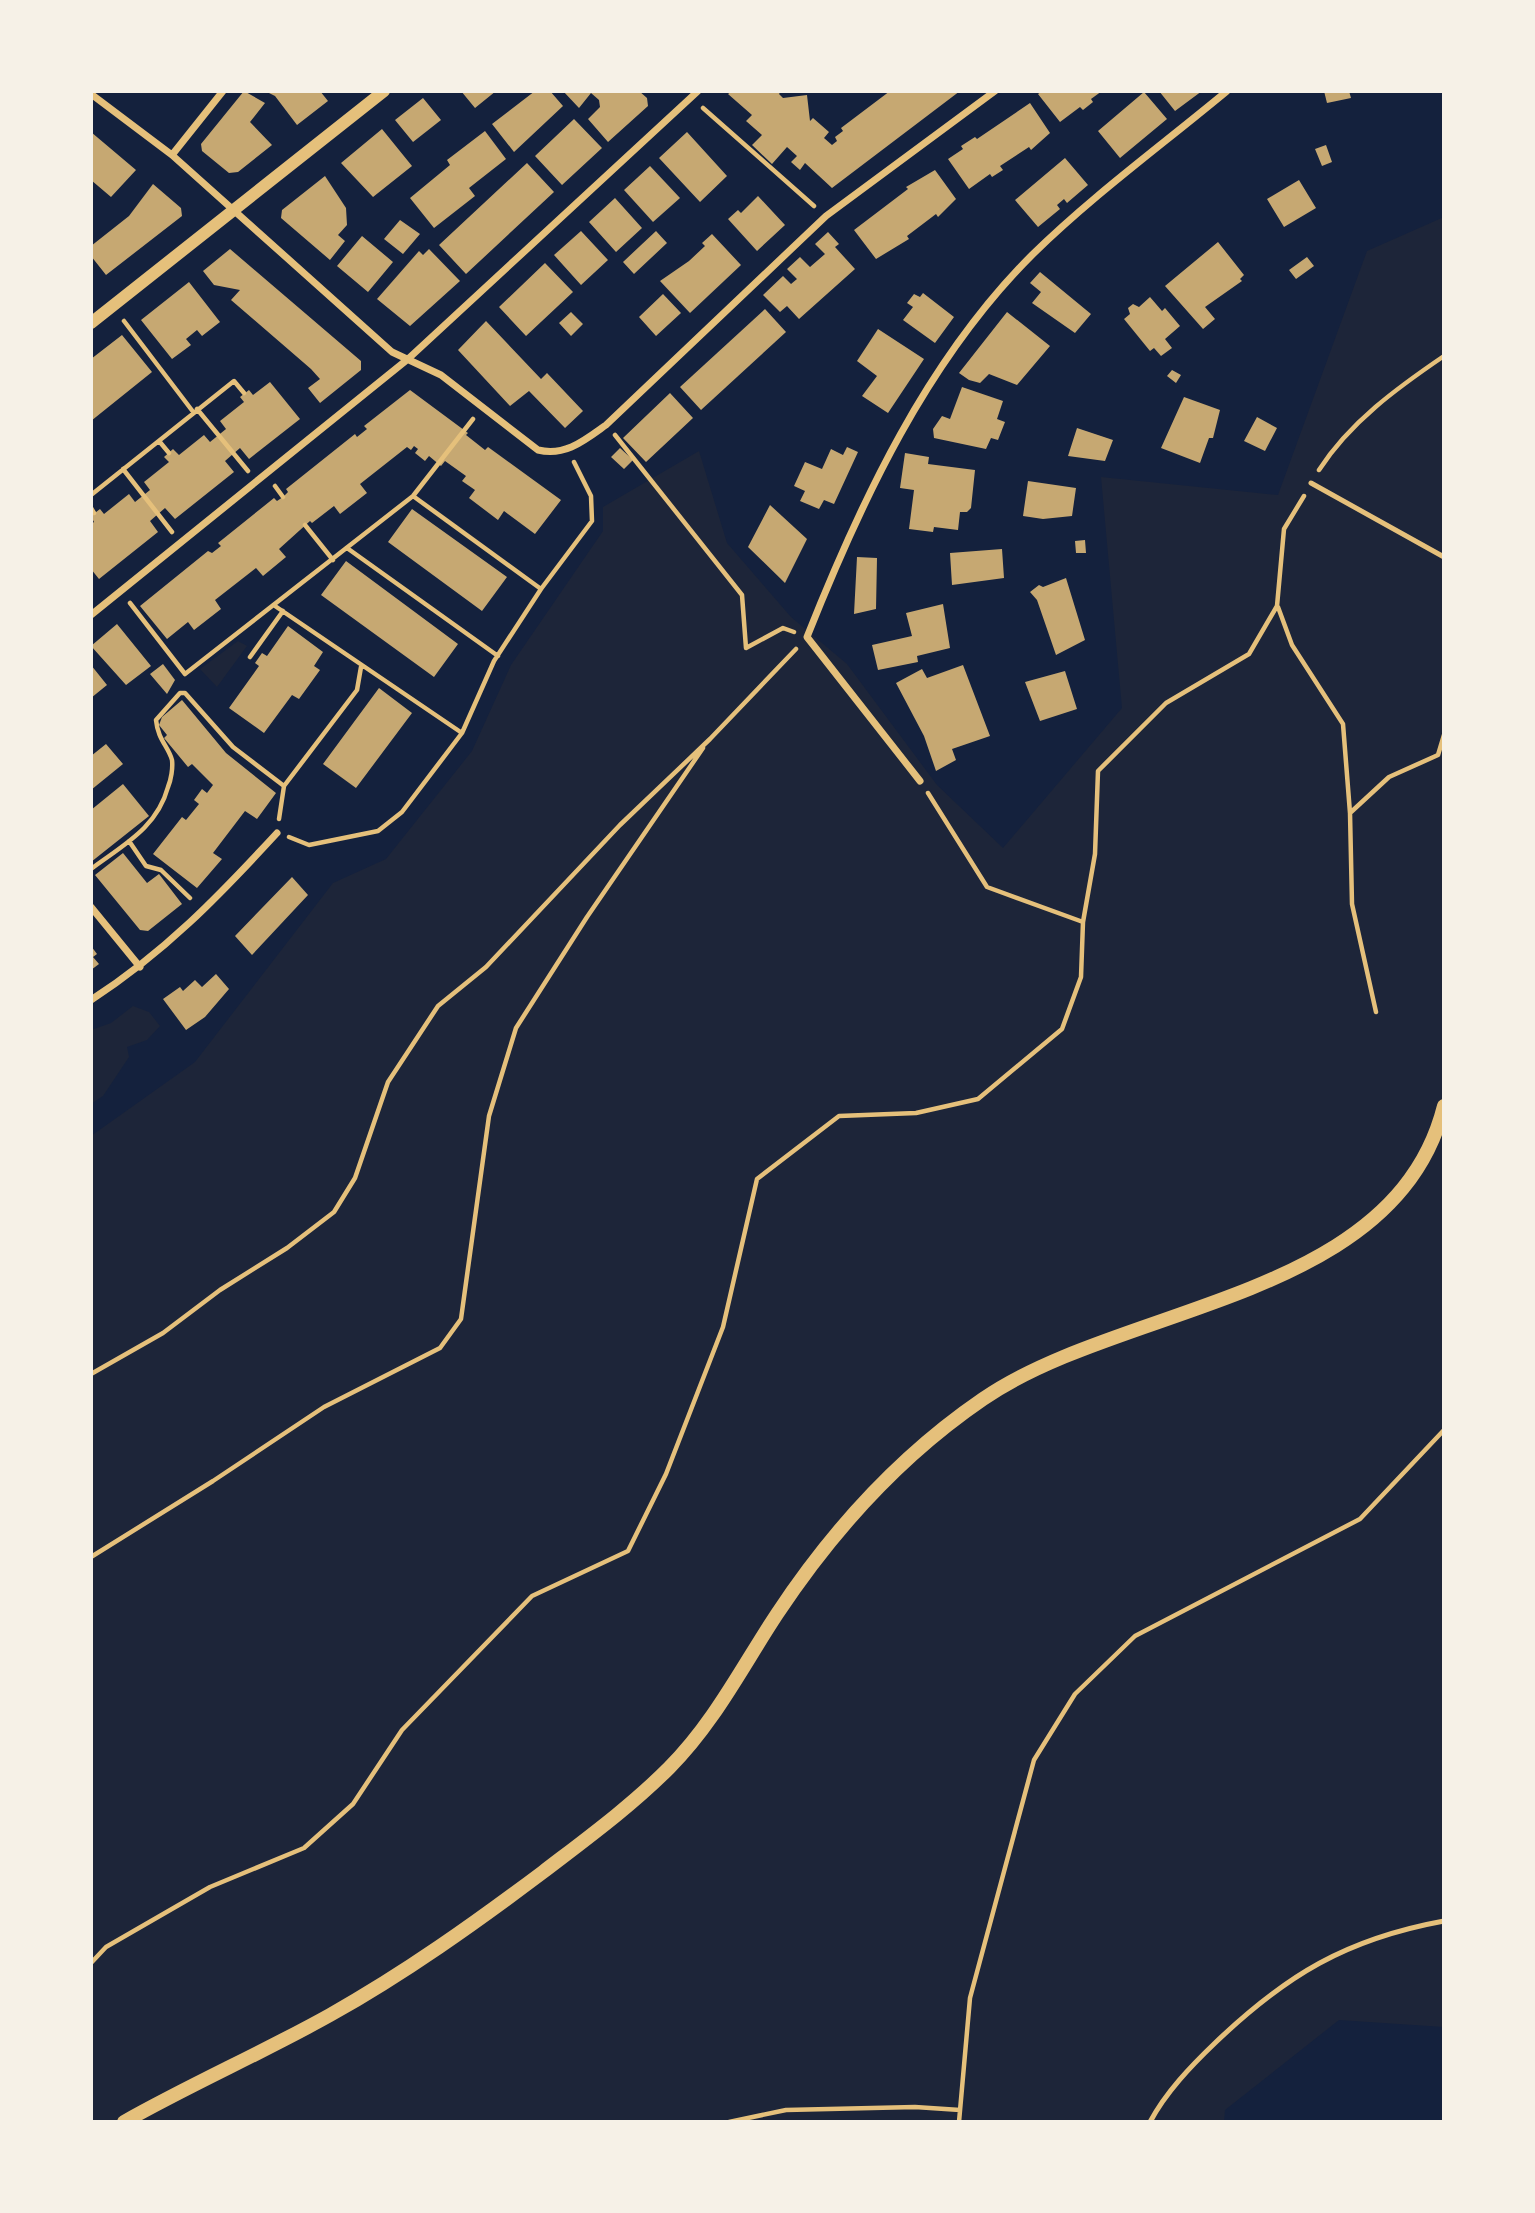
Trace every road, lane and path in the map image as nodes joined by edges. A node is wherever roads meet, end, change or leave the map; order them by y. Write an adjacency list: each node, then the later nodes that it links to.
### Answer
1 (223, 91): 9 (street)
2 (384, 91): 10 (street)
3 (685, 91): 8 (street)
4 (698, 91): 8 (street)
5 (995, 91): 11 (street)
6 (1227, 91): 39 (street)
7 (91, 94): 9 (street)
8 (692, 97): 11 (path); 15 (street)
9 (172, 155): 10 (street)
10 (234, 210): 12 (street); 15 (street)
11 (825, 216): 19 (street)
12 (113, 306): 13 (street); 18 (path)
13 (91, 323)
14 (1444, 356): 25 (path)
15 (408, 359): 17 (street); 24 (street)
16 (244, 393): 18 (path)
17 (482, 407): 19 (street); 27 (path)
18 (195, 411): 20 (path); 24 (path)
19 (606, 425): 39 (path)
20 (159, 440): 21 (path); 22 (path)
21 (169, 453)
22 (123, 469): 26 (path); 29 (path)
23 (585, 480): 33 (path)
24 (256, 482): 29 (street)
25 (1311, 483): 31 (lane); 36 (path)
26 (91, 495)
27 (413, 496): 30 (path); 33 (path)
28 (305, 525): 32 (path)
29 (181, 543): 34 (street)
30 (347, 548): 32 (path); 40 (path)
31 (1444, 557)
32 (333, 560): 35 (path)
33 (541, 589): 40 (path)
34 (120, 591): 35 (path); 38 (street)
35 (275, 606): 37 (path)
36 (1277, 606): 48 (path); 54 (path)
37 (283, 611): 41 (path); 42 (path)
38 (91, 615)
39 (807, 637): 45 (path); 46 (street)
40 (498, 656): 43 (path)
41 (250, 657)
42 (361, 667): 43 (path); 47 (path)
43 (462, 733): 49 (path)
44 (1444, 735): 48 (path)
45 (710, 739): 59 (path); 61 (path)
46 (920, 780): 54 (path)
47 (284, 786): 49 (path); 50 (path)
48 (1350, 813): 57 (path)
49 (277, 832): 53 (street)
50 (129, 841): 51 (path); 53 (path)
51 (91, 869)
52 (91, 907): 55 (street)
53 (203, 912): 55 (street)
54 (1083, 922): 63 (path)
55 (141, 967): 56 (street)
56 (91, 1000)
57 (1376, 1012)
58 (1444, 1106): 65 (main road)
59 (91, 1374)
60 (1444, 1430): 64 (path)
61 (91, 1557)
62 (1444, 1921): 68 (lane)
63 (91, 1963)
64 (960, 2110): 66 (path); 67 (path)
65 (124, 2122)
66 (729, 2122)
67 (959, 2122)
68 (1150, 2122)

